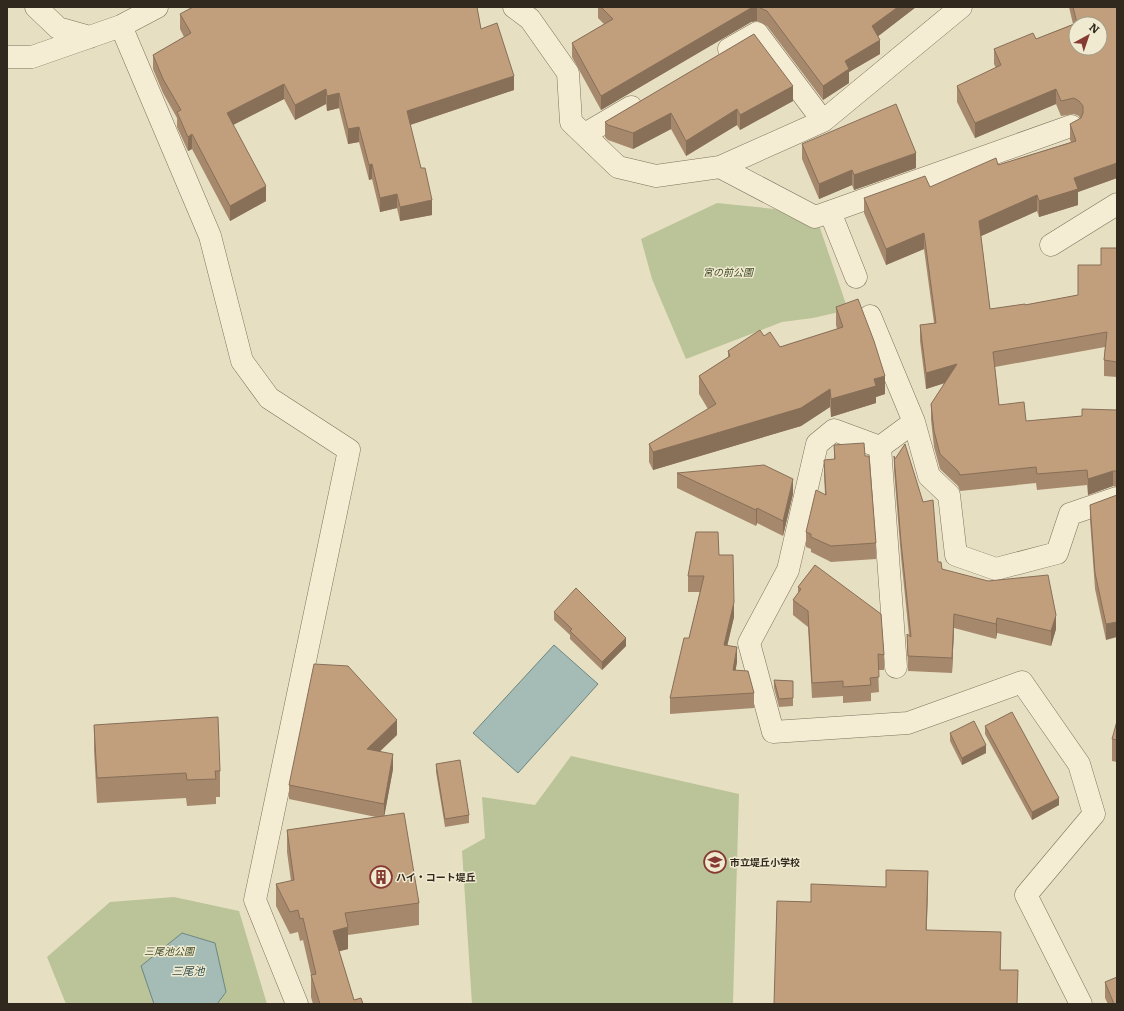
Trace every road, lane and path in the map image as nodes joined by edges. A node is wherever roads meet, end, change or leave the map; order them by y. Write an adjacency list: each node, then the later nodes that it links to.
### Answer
1 (36, 7): 6 (street)
2 (157, 7): 5 (street)
3 (514, 7): 12 (street)
4 (961, 7): 10 (street)
5 (121, 26): 6 (street); 23 (street)
6 (90, 37): 7 (street)
7 (7, 57)
8 (711, 60): 10 (street)
9 (651, 95): 12 (street)
10 (823, 121): 13 (street)
11 (1071, 126): 15 (street)
12 (585, 134): 13 (street)
13 (720, 167): 15 (street)
14 (1117, 204): 16 (street)
15 (830, 212): 17 (street)
16 (1051, 245)
17 (856, 277)
18 (870, 316): 19 (street)
19 (914, 422): 20 (street); 21 (street)
20 (880, 447): 22 (street); 24 (street)
21 (1117, 498)
22 (896, 667)
23 (297, 1004)
24 (1081, 1004)

